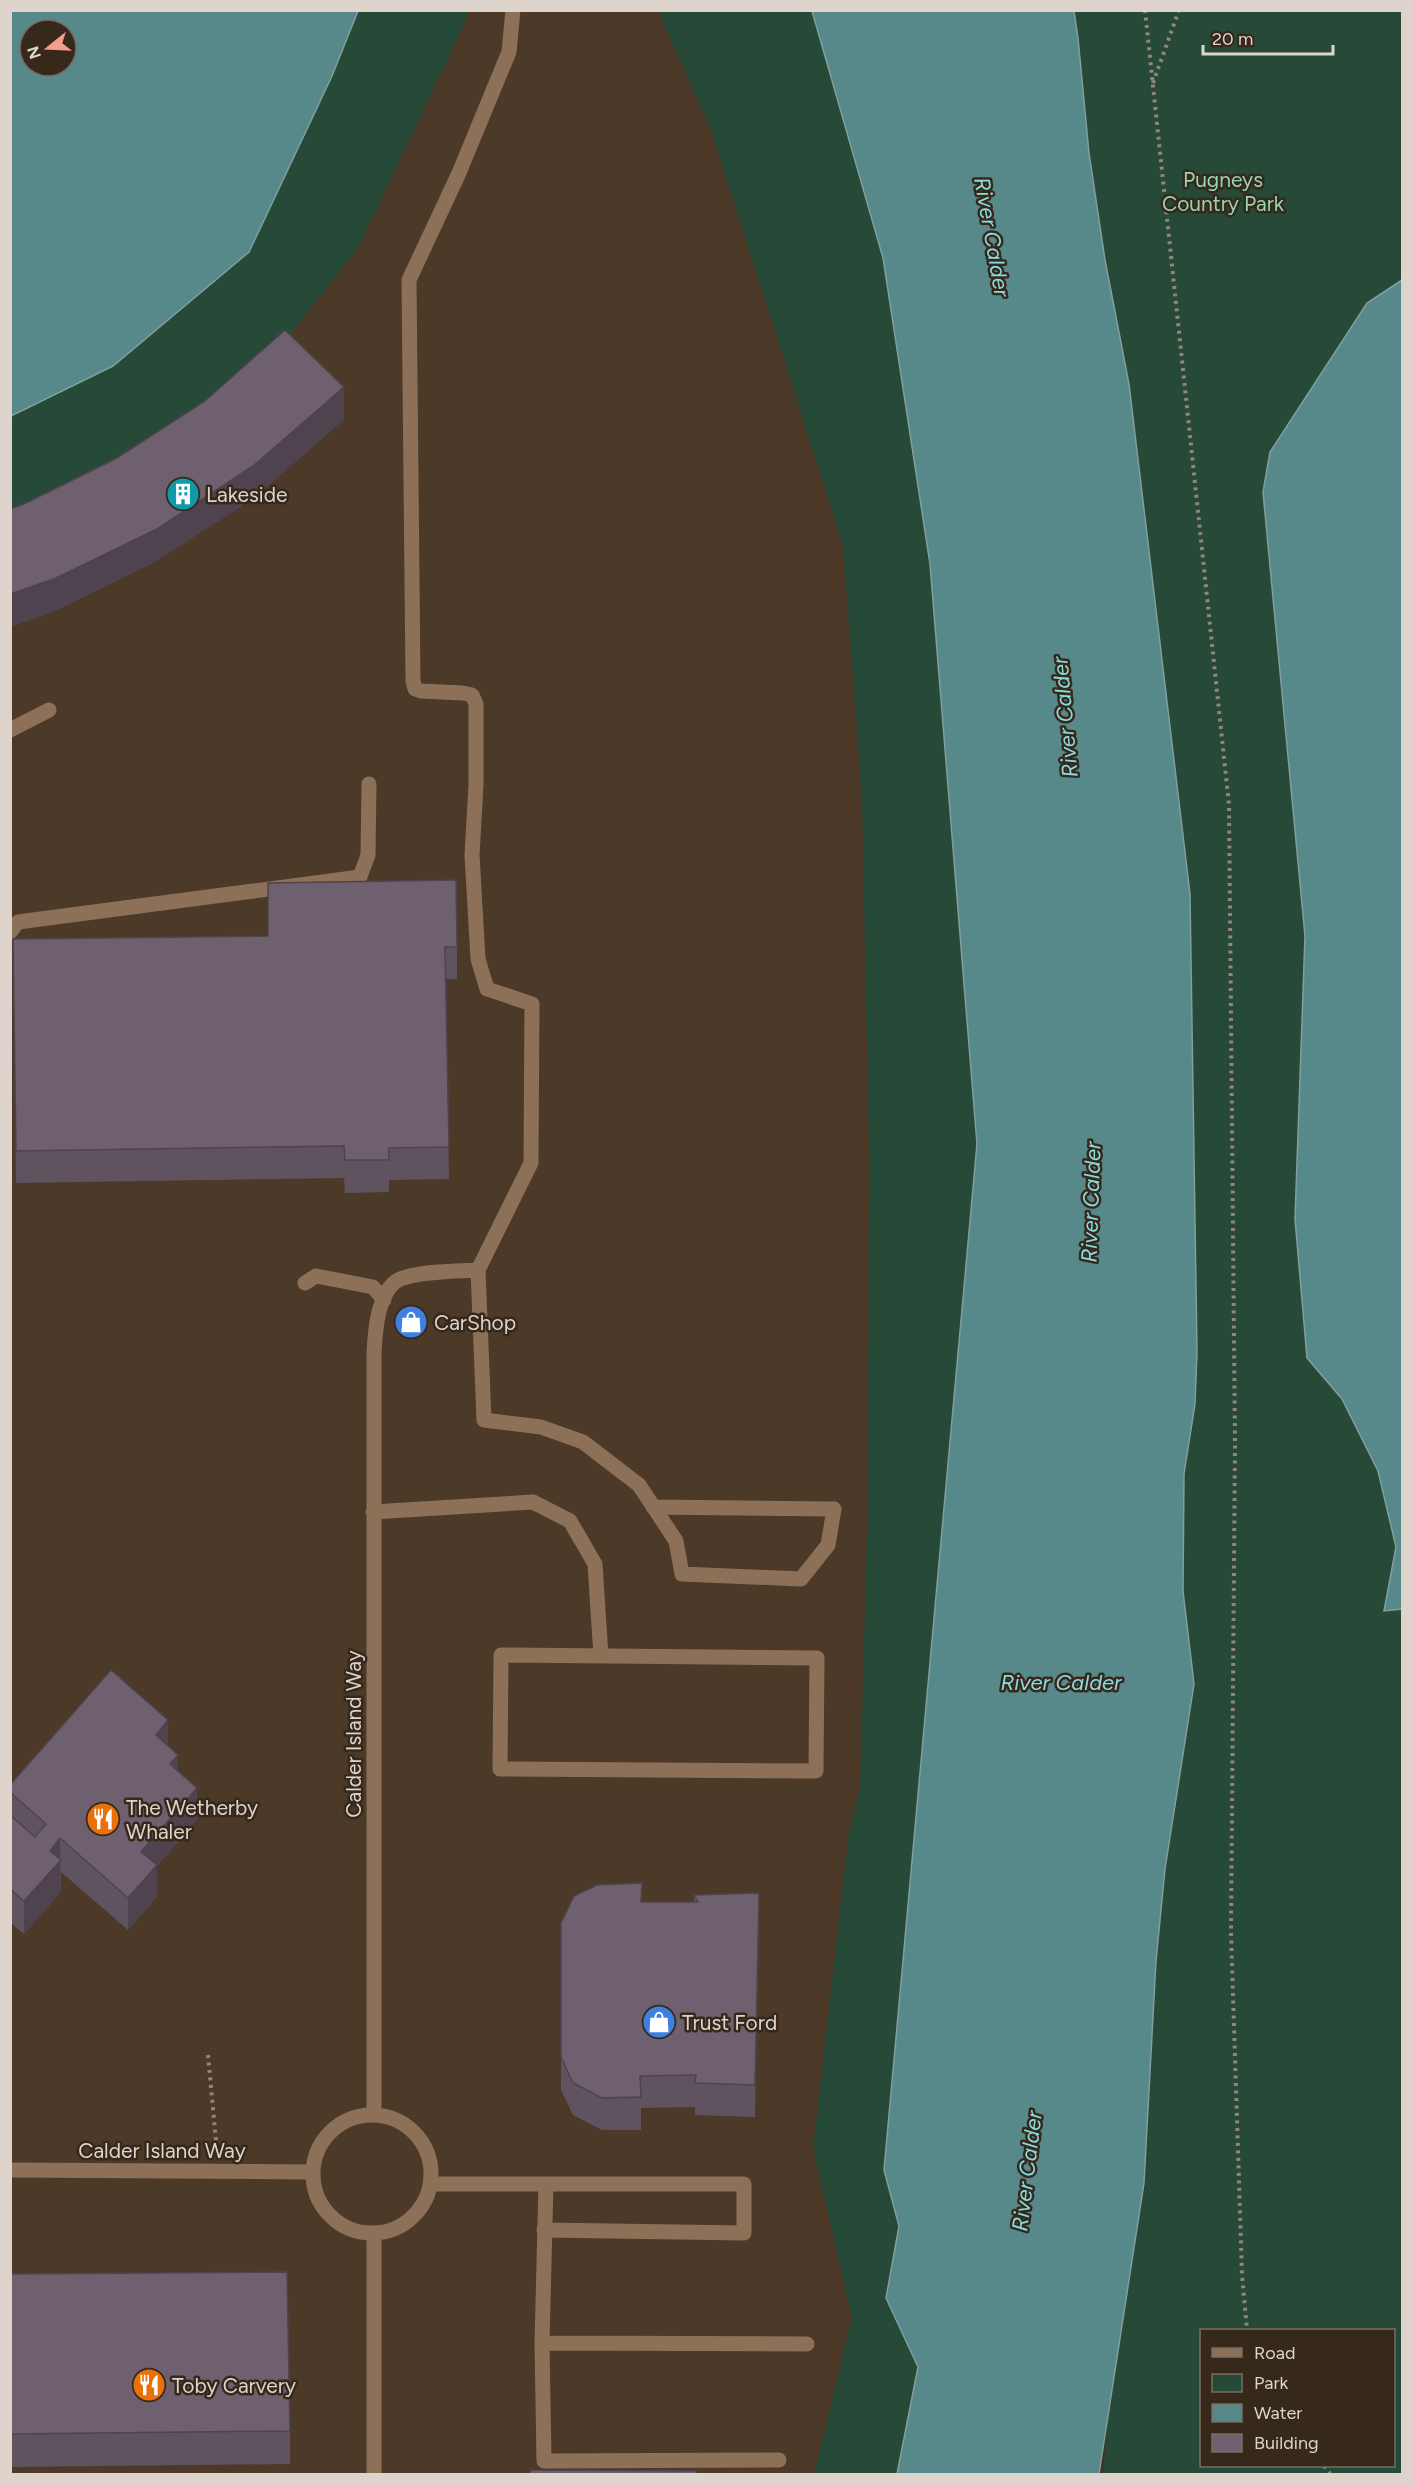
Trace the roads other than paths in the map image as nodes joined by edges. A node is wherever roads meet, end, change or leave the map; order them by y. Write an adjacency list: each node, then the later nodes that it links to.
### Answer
1 (513, 10): 6 (street)
2 (49, 710): 3 (street)
3 (10, 730)
4 (369, 784): 5 (street)
5 (10, 932)
6 (478, 1270): 8 (street); 9 (street)
7 (305, 1283): 8 (street)
8 (384, 1300): 10 (street, Calder Island Way)
9 (653, 1507): 9 (street)
10 (374, 1512): 11 (street); 12 (street, Calder Island Way)
11 (601, 1656): 11 (street)
12 (374, 2115): 14 (street); 15 (street)
13 (10, 2170): 14 (street, Calder Island Way)
14 (313, 2172): 18 (street)
15 (431, 2184): 16 (street); 18 (street)
16 (546, 2184): 17 (street); 17 (street)
17 (544, 2230): 19 (street)
18 (374, 2234): 22 (street)
19 (542, 2343): 20 (street); 21 (street)
20 (807, 2344)
21 (779, 2460)
22 (374, 2475)

